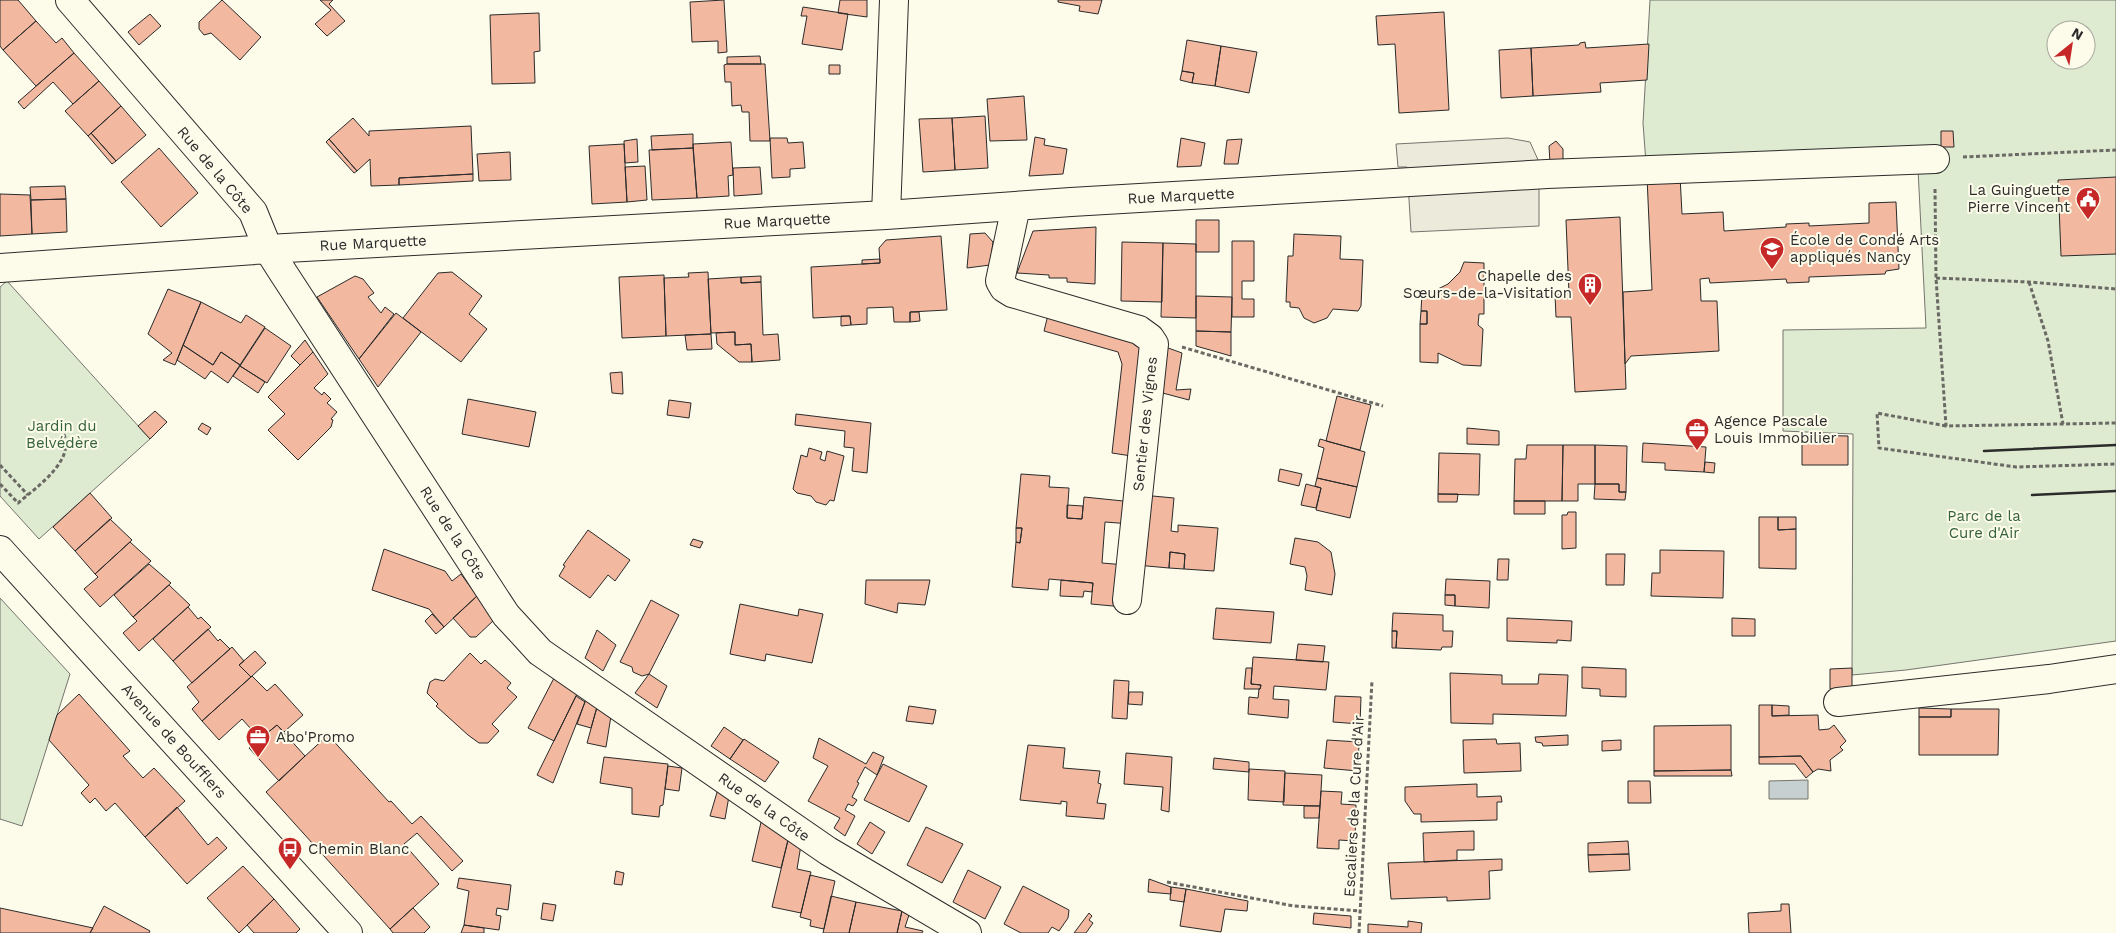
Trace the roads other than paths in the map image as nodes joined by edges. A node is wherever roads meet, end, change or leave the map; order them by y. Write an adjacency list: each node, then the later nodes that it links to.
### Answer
1 (70, 0): 6 (street, Rue de la Côte)
2 (894, 0): 5 (street)
3 (1935, 159): 4 (street, Rue Marquette)
4 (1016, 206): 5 (street, Rue Marquette); 9 (street, Sentier des Vignes)
5 (886, 216): 6 (street, Rue Marquette)
6 (268, 249): 7 (street, Rue Marquette); 13 (street, Rue de la Côte)
7 (0, 268)
8 (0, 550): 12 (street, Avenue de Boufflers)
9 (1127, 600)
10 (2116, 669): 11 (street)
11 (1838, 702)
12 (348, 933)
13 (966, 933)

